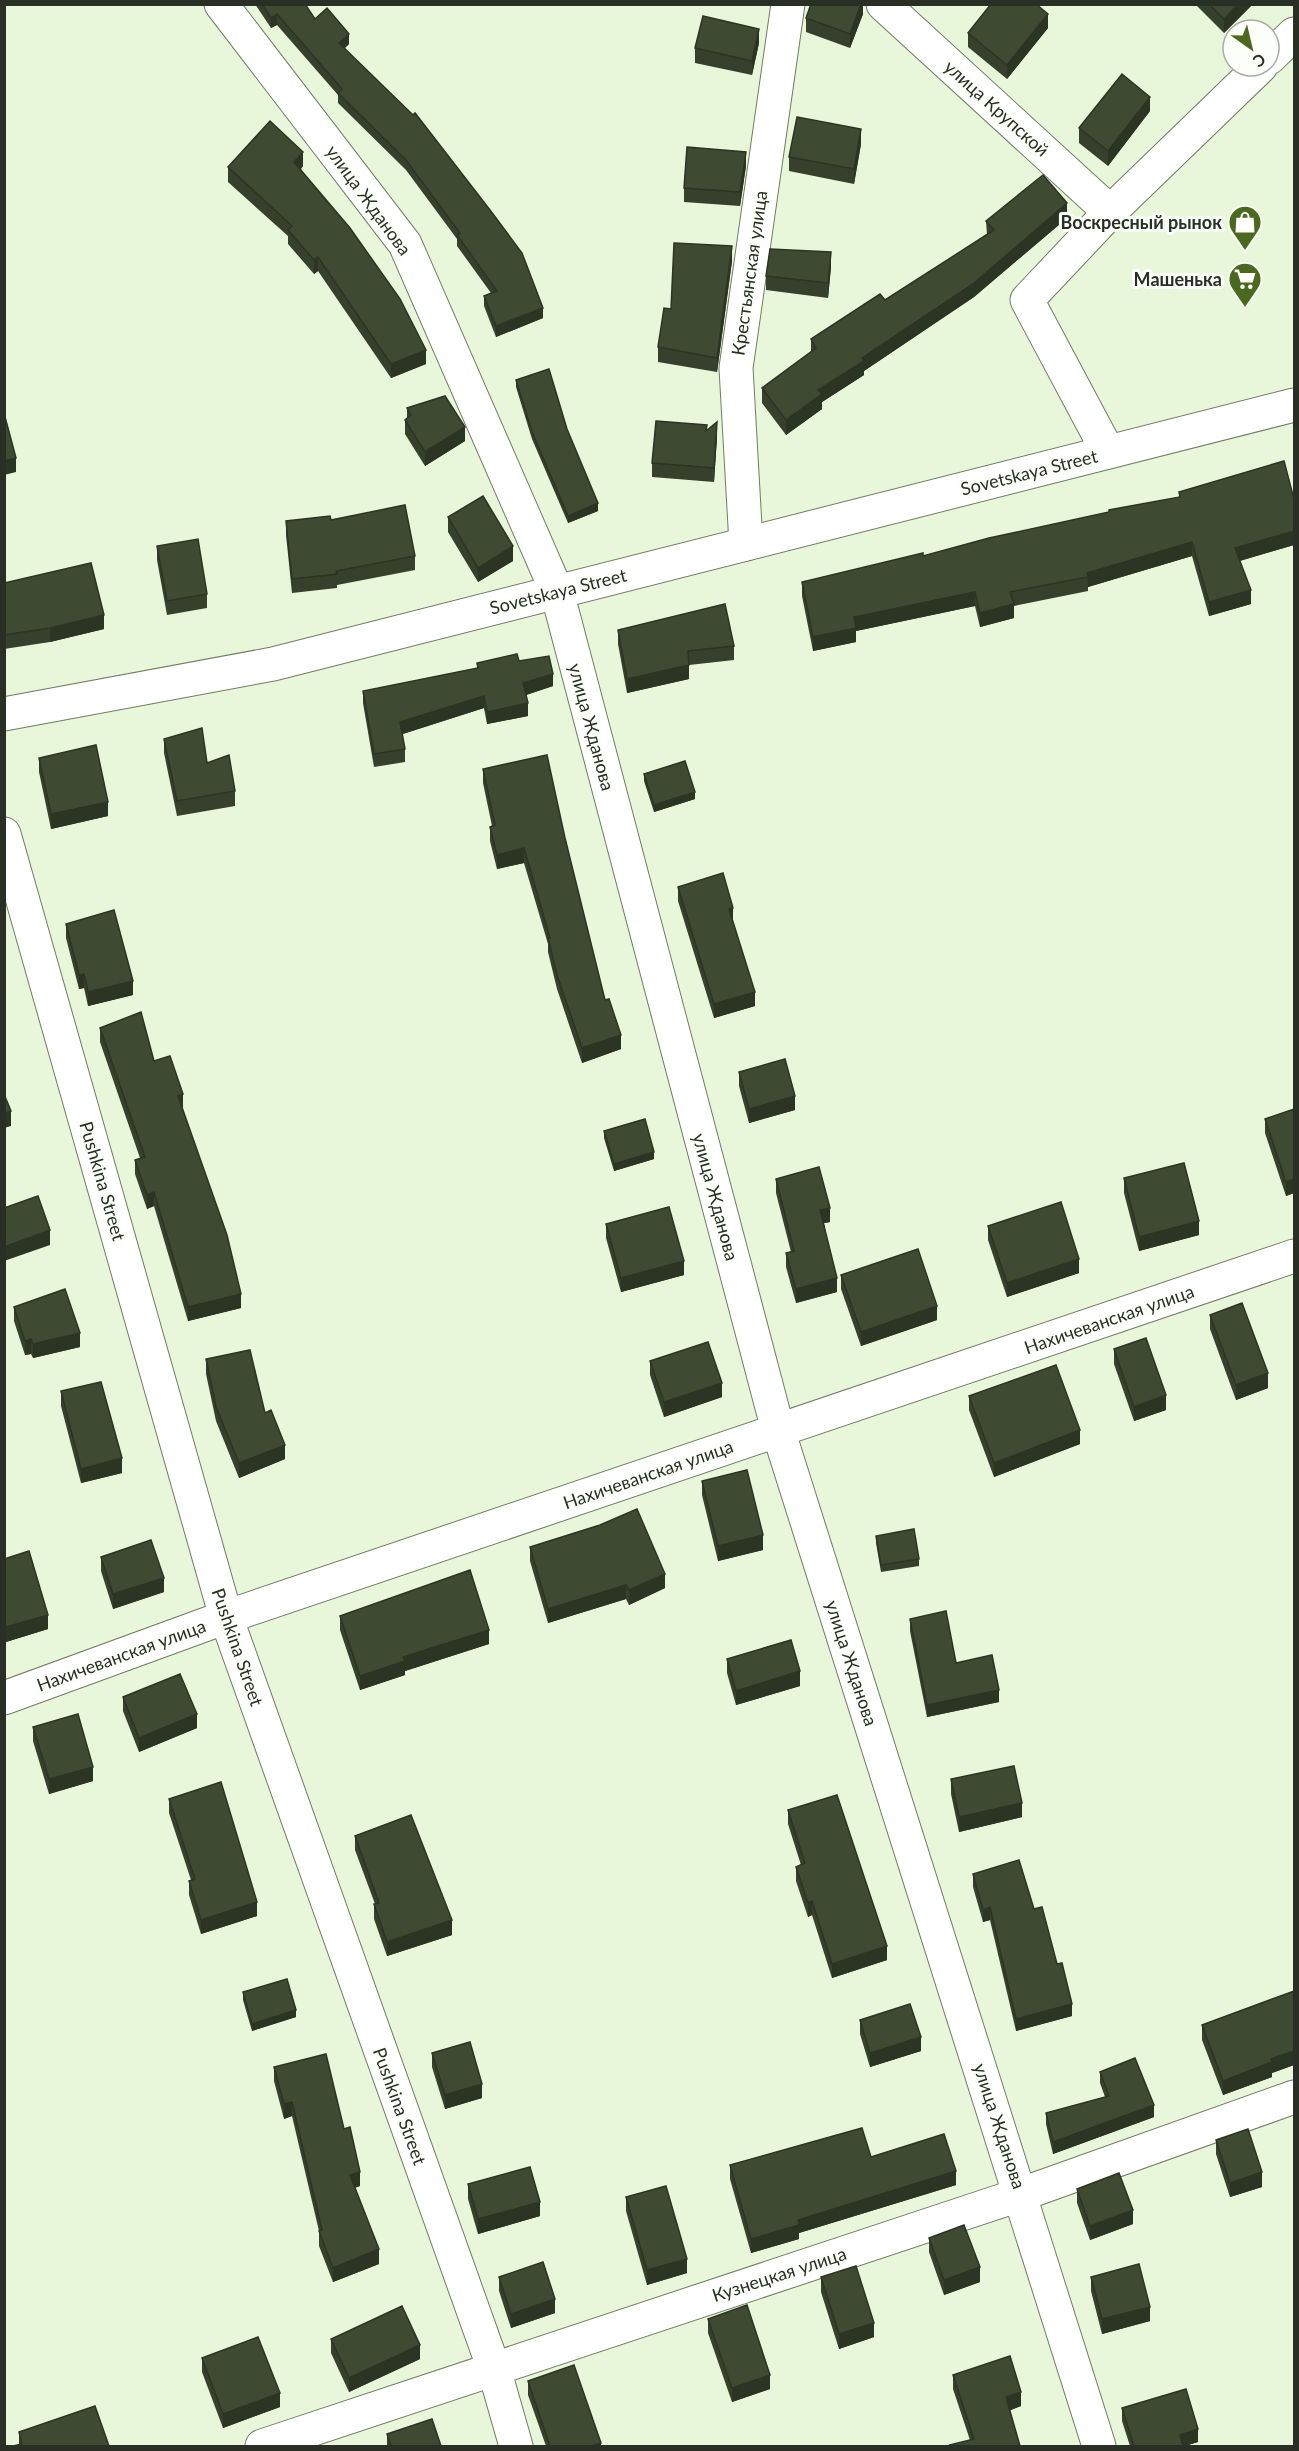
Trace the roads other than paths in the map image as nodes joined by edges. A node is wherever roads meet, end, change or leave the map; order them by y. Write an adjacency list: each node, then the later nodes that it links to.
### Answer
1 (221, 4): 11 (street, улица Жданова)
2 (788, 4): 10 (street, Крестьянская улица)
3 (883, 4): 7 (street, улица Крупской)
4 (1294, 34): 5 (street)
5 (1281, 46)
6 (1249, 78): 7 (street, Sovetskaya Street)
7 (1110, 212): 9 (street, Sovetskaya Street)
8 (1294, 405): 9 (street, Sovetskaya Street)
9 (1108, 452): 10 (street, Sovetskaya Street)
10 (746, 544): 11 (street, Sovetskaya Street)
11 (557, 592): 12 (street, Sovetskaya Street); 15 (street, улица Жданова)
12 (4, 714)
13 (4, 834): 16 (street, Pushkina Street)
14 (1294, 1256): 15 (street, Нахичеванская улица)
15 (778, 1430): 16 (street, Нахичеванская улица); 19 (street, улица Жданова)
16 (226, 1617): 17 (street, Нахичеванская улица); 20 (street, Pushkina Street)
17 (4, 1698)
18 (1294, 2097): 19 (street, Кузнецкая улица)
19 (1022, 2194): 20 (street, Кузнецкая улица); 23 (street, улица Жданова)
20 (494, 2369): 21 (street, Кузнецкая улица); 22 (street, Pushkina Street)
21 (262, 2446)
22 (516, 2446)
23 (1099, 2446)

